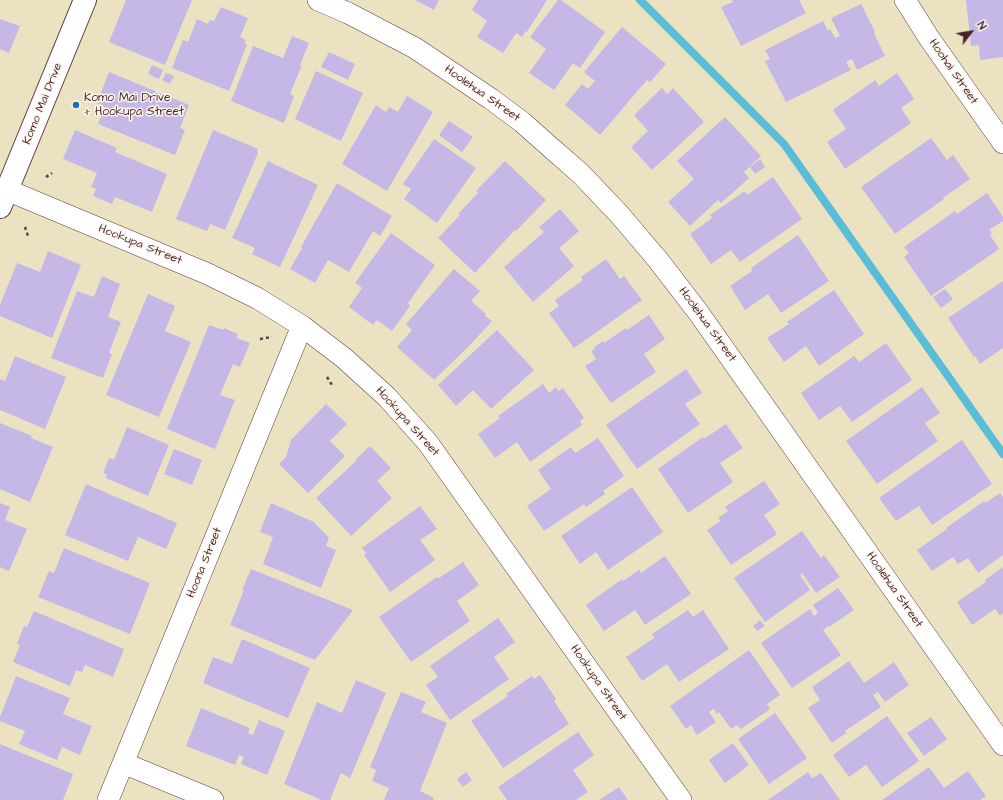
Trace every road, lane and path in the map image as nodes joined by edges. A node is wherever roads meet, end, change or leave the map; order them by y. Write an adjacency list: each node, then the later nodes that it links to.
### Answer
1 (85, 0): 7 (street, Komo Mai Drive)
2 (318, 0): 15 (street, Hoolehua Street)
3 (905, 0): 4 (street, Hoohai Street)
4 (1003, 143)
5 (52, 173): 6 (path)
6 (46, 177)
7 (4, 199): 10 (street, Hookupa Street)
8 (26, 227): 9 (path)
9 (28, 236)
10 (302, 326): 16 (street, Hoona Street); 19 (street, Hookupa Street)
11 (273, 337): 12 (path)
12 (260, 339)
13 (325, 372): 14 (path)
14 (332, 385)
15 (1003, 745)
16 (123, 763): 17 (street, Hoona Street); 18 (street)
17 (108, 800)
18 (213, 800)
19 (681, 800)

